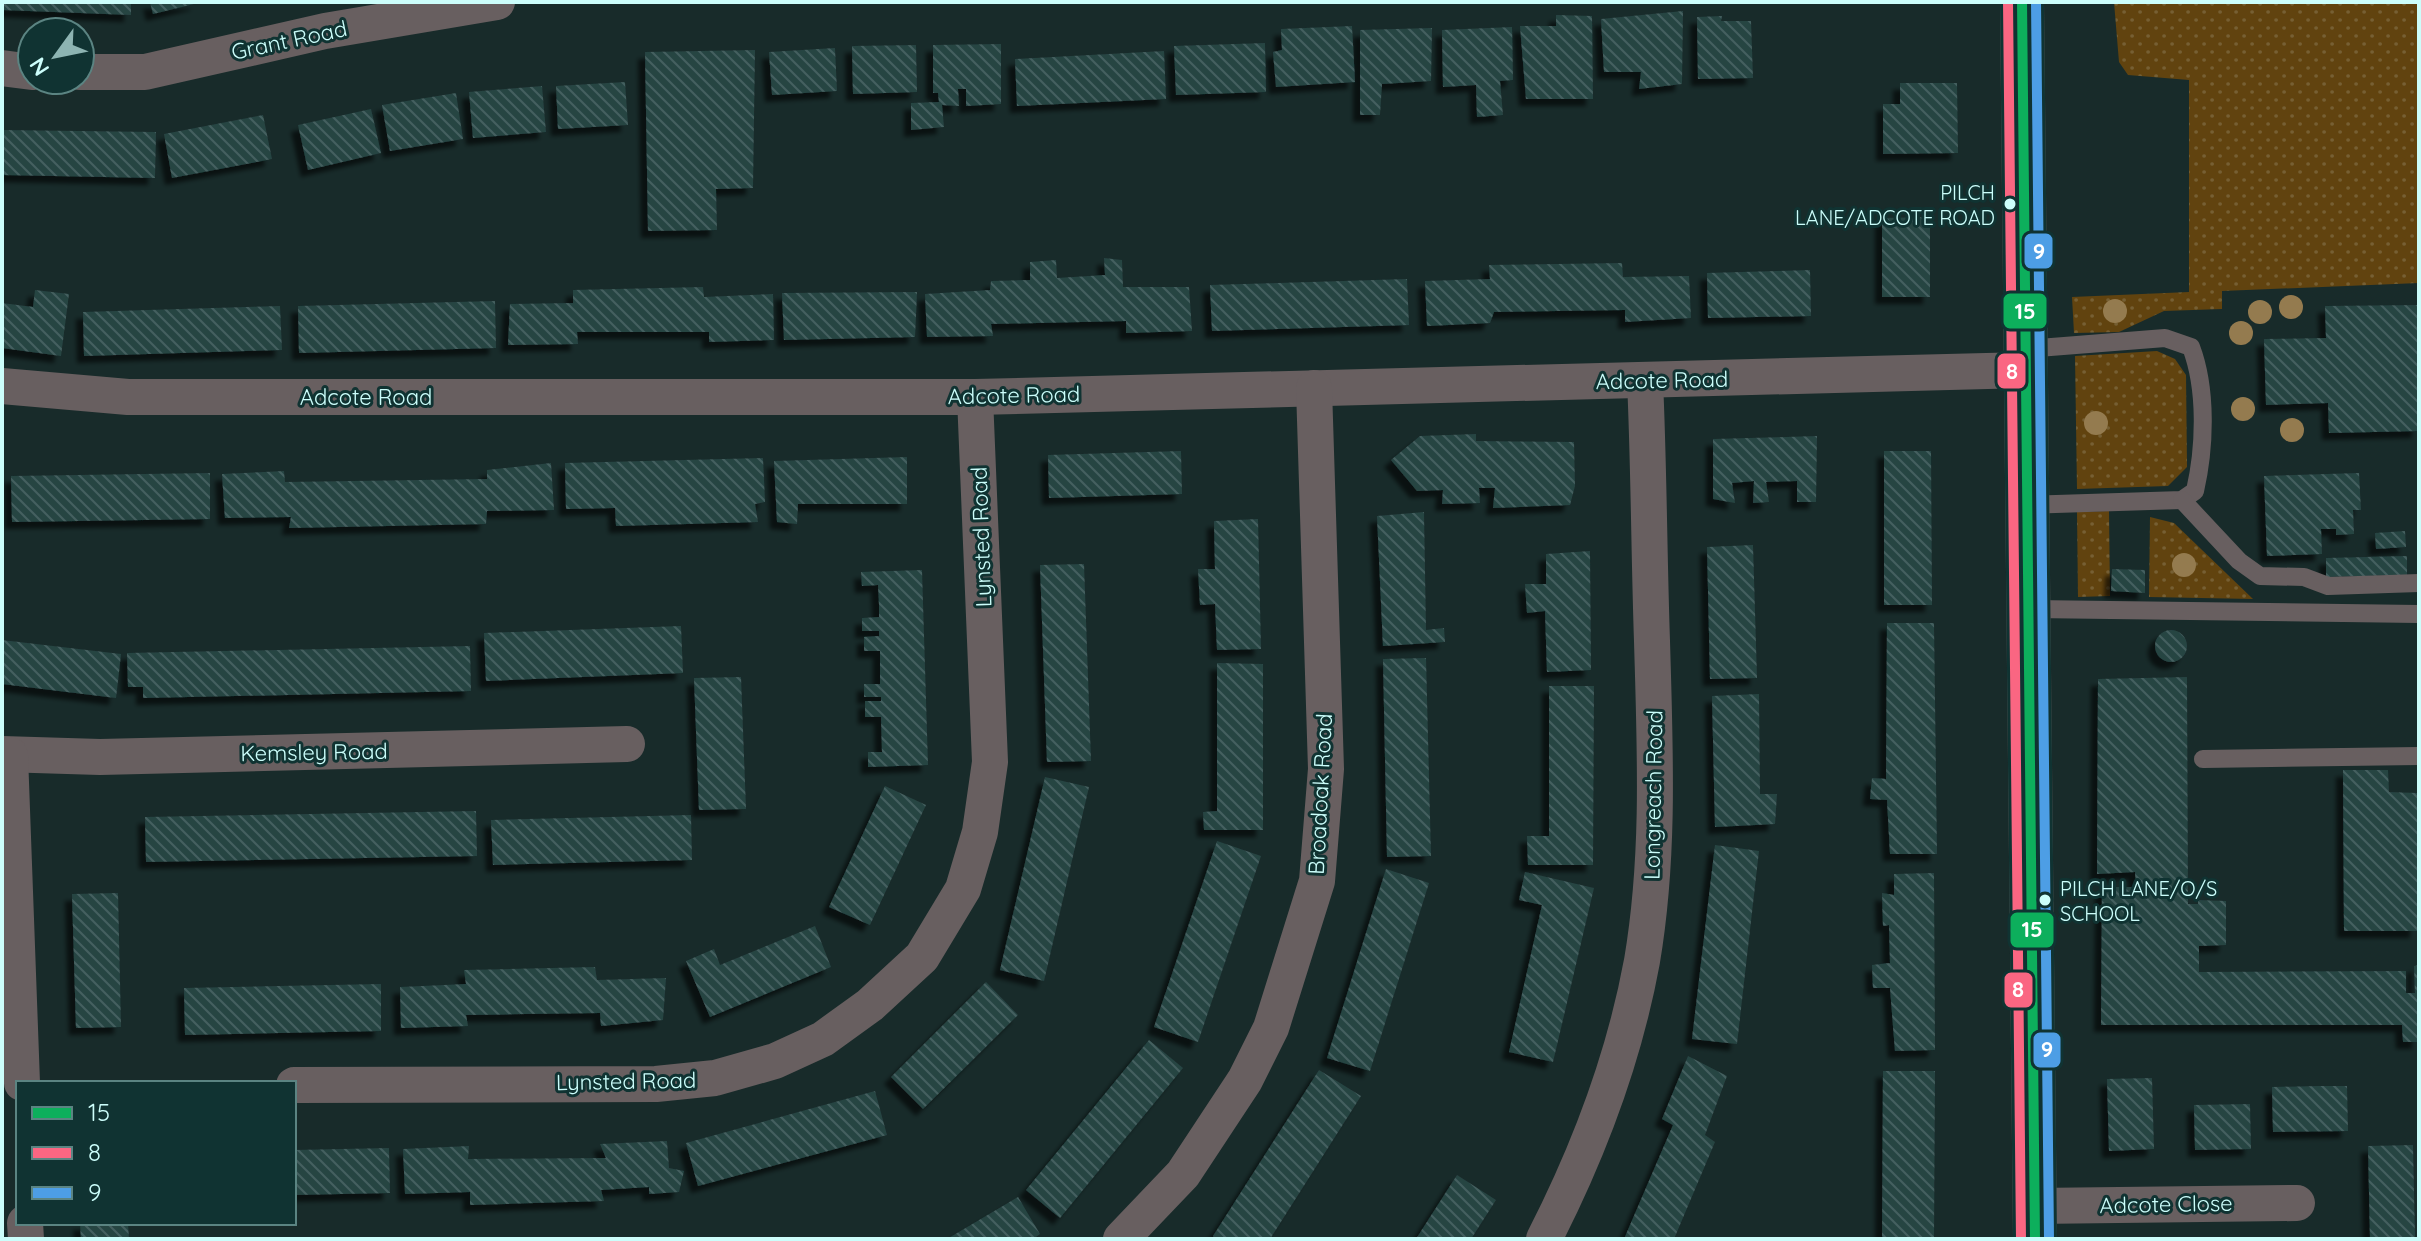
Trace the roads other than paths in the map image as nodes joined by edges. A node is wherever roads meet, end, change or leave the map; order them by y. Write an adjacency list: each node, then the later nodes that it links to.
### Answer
1 (2022, 2): 4 (street)
2 (476, 3): 3 (street, Grant Road)
3 (96, 72)
4 (2026, 359): 5 (street, Adcote Road); 9 (lane); 10 (street)
5 (1645, 381): 7 (street, Adcote Road); 23 (street, Longreach Road)
6 (2, 386): 8 (street, Adcote Road)
7 (1314, 388): 8 (street, Adcote Road); 22 (street, Broadoak Road)
8 (975, 397): 19 (street, Lynsted Road)
9 (2182, 500): 10 (lane); 11 (lane)
10 (2027, 505): 12 (street)
11 (2419, 583)
12 (2028, 609): 13 (lane); 21 (street)
13 (2419, 614)
14 (627, 744): 15 (street, Kemsley Road)
15 (6, 755): 18 (street)
16 (2419, 756): 17 (lane)
17 (2203, 759)
18 (22, 1081)
19 (296, 1085)
20 (2297, 1203): 21 (street, Adcote Close)
21 (2035, 1222)
22 (1121, 1239)
23 (1544, 1239)

